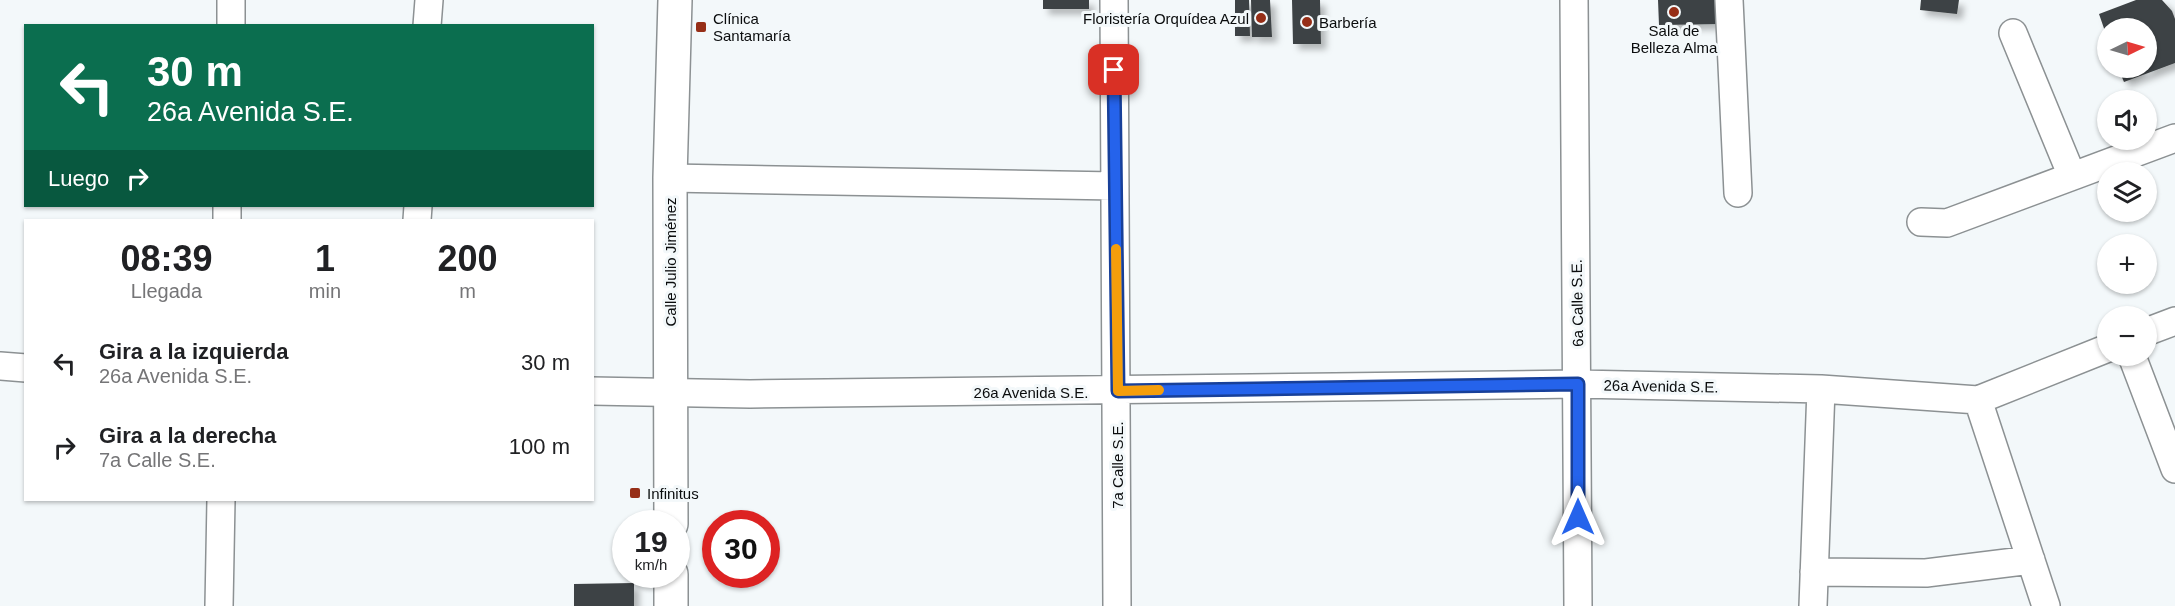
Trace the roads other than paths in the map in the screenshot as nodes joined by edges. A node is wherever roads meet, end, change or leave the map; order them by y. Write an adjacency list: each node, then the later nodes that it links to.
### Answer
1 (231, 0): 7 (street)
2 (429, 0): 8 (street)
3 (675, 0): 12 (main road, Calle Julio Jiménez)
4 (1114, 0): 13 (street, 7a Calle S.E.)
5 (1574, 0): 22 (street, 6a Calle S.E.)
6 (1729, 0): 14 (street)
7 (231, 24)
8 (427, 24)
9 (2013, 33): 11 (street)
10 (2175, 138): 11 (street)
11 (2072, 176): 15 (street)
12 (670, 178): 13 (street); 26 (main road, Calle Julio Jiménez)
13 (1115, 186): 25 (street, 7a Calle S.E.)
14 (1738, 194)
15 (1921, 222)
16 (2175, 321): 17 (street)
17 (2157, 328)
18 (2097, 352): 27 (street, 26a Avenida S.E.)
19 (0, 366): 21 (street)
20 (2136, 366): 28 (street)
21 (24, 368)
22 (1578, 384): 23 (street, 26a Avenida S.E.); 25 (street, 26a Avenida S.E.); 37 (street, 6a Calle S.E.)
23 (1821, 389): 27 (street, 26a Avenida S.E.); 32 (street)
24 (594, 391): 26 (street, 26a Avenida S.E.)
25 (1118, 391): 26 (street, 26a Avenida S.E.); 36 (street, 7a Calle S.E.)
26 (669, 394): 30 (main road, Calle Julio Jiménez)
27 (1978, 400): 31 (street)
28 (2175, 470)
29 (221, 501): 34 (street)
30 (671, 510)
31 (2031, 560): 32 (street); 39 (street)
32 (1814, 572): 38 (street)
33 (671, 588): 35 (main road)
34 (219, 606)
35 (671, 606)
36 (1117, 606)
37 (1578, 606)
38 (1812, 606)
39 (2046, 606)

